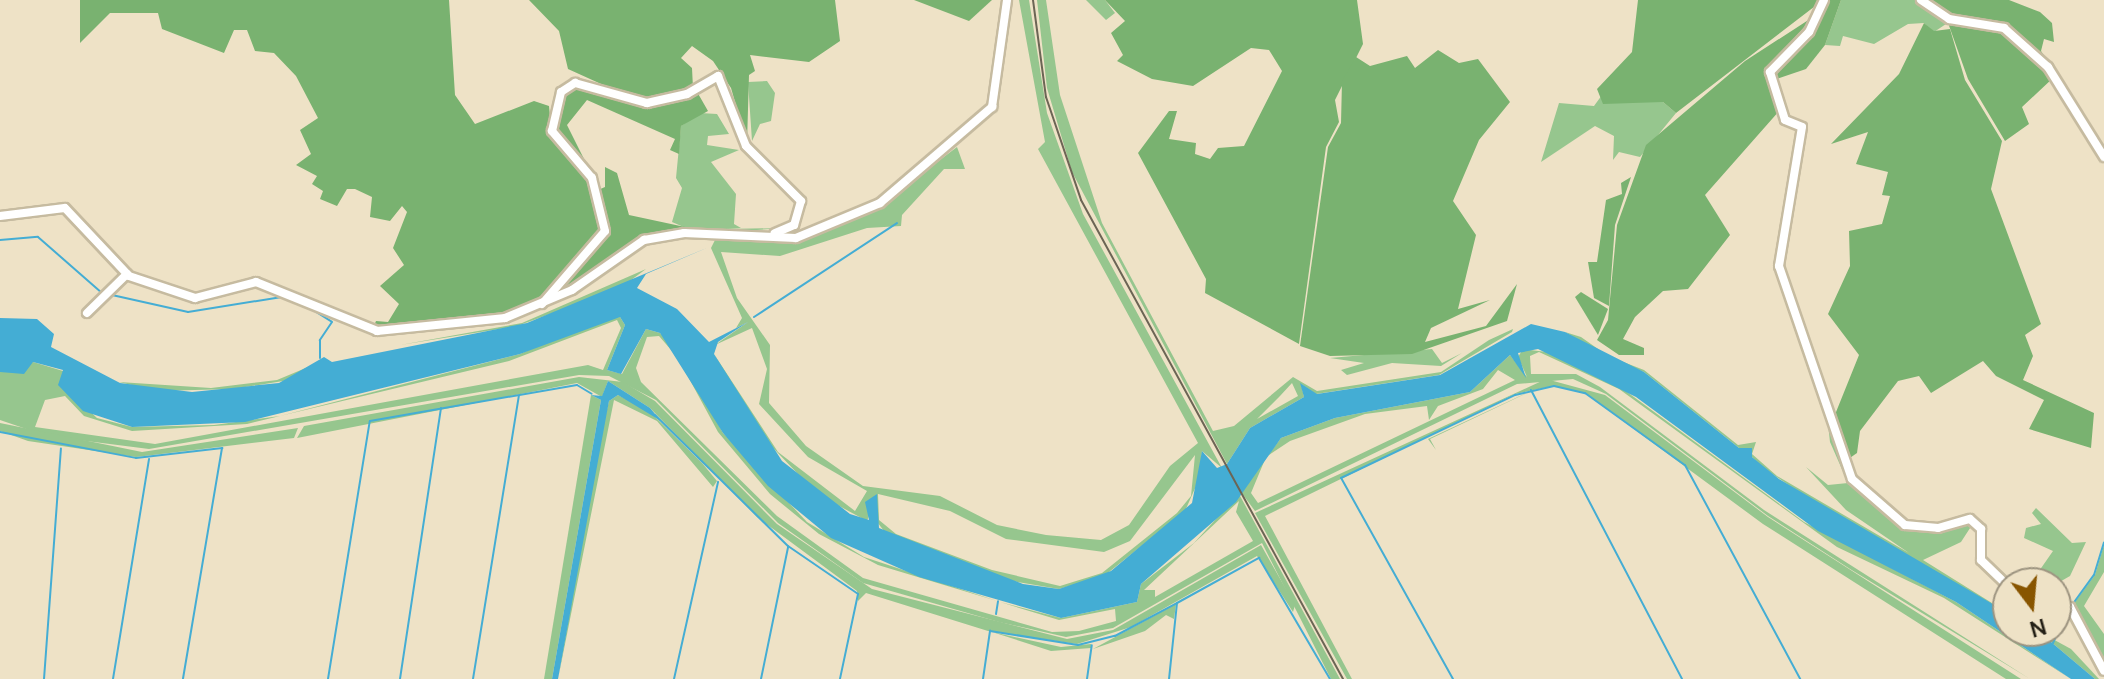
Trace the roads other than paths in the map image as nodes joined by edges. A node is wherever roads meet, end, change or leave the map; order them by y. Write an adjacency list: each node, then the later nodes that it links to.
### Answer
1 (1007, 0): 6 (street)
2 (1824, 0): 10 (street)
3 (1921, 0): 4 (street)
4 (2104, 157)
5 (0, 216): 7 (street)
6 (769, 235): 8 (street); 8 (street)
7 (127, 274): 8 (street); 9 (street)
8 (542, 305)
9 (87, 313)
10 (1992, 571)
11 (2072, 611): 12 (street)
12 (2104, 671)

